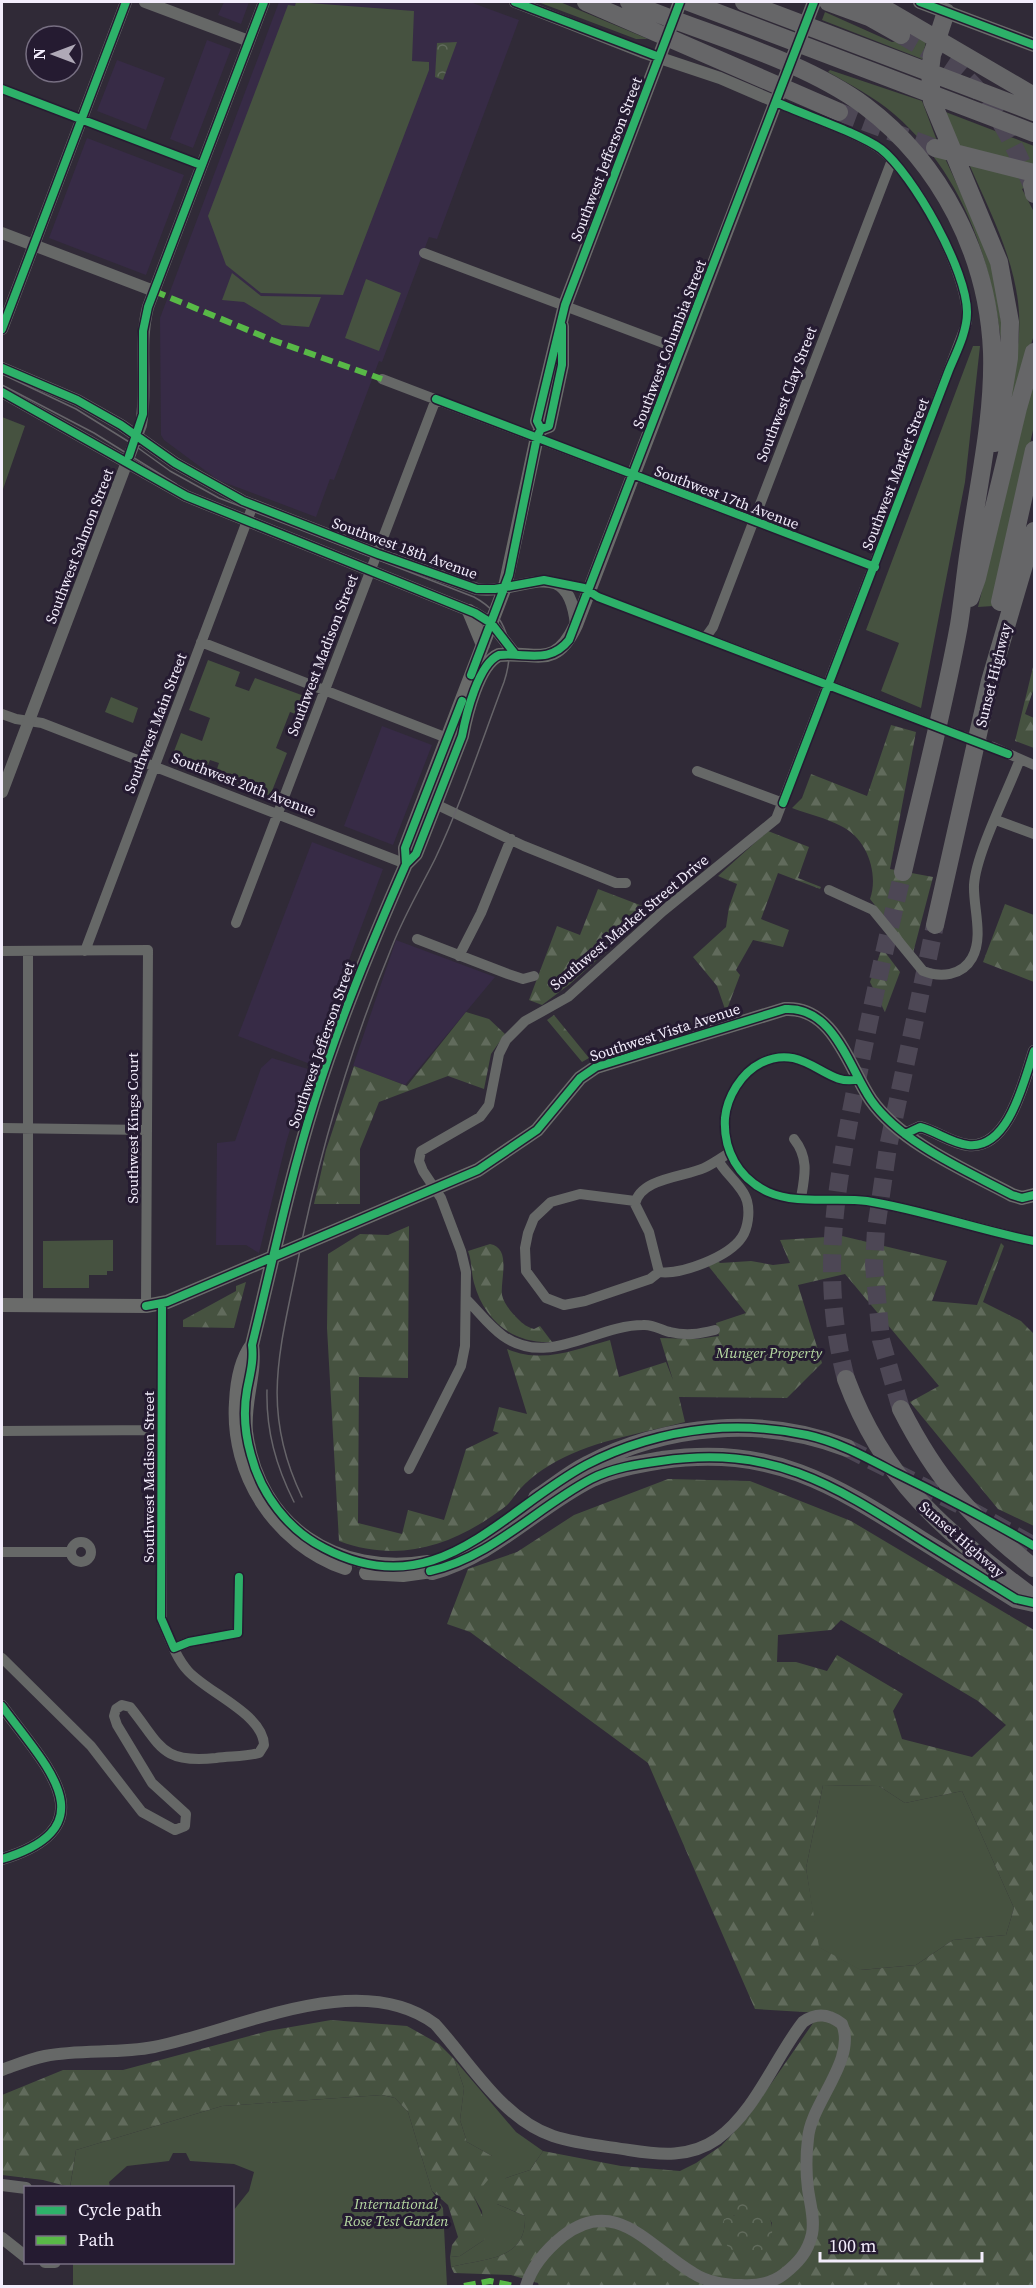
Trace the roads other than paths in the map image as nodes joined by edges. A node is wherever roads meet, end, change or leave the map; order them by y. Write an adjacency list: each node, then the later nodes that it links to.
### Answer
1 (126, 2): 24 (street)
2 (145, 2): 16 (street)
3 (264, 2): 16 (street, Southwest Salmon Street)
4 (514, 2): 18 (street)
5 (586, 2): 22 (highway)
6 (629, 2): 47 (highway)
7 (680, 2): 18 (main road, Southwest Jefferson Street)
8 (689, 2): 25 (highway)
9 (744, 2): 23 (highway)
10 (814, 2): 21 (main road, Southwest Columbia Street)
11 (828, 2): 15 (highway)
12 (865, 2): 20 (highway)
13 (920, 2): 14 (main road)
14 (943, 20): 17 (main road); 47 (highway)
15 (901, 35)
16 (249, 41): 28 (street, Southwest Salmon Street)
17 (1035, 45)
18 (661, 51): 21 (street); 34 (main road, Southwest Jefferson Street)
19 (2, 90): 24 (street)
20 (1035, 96)
21 (777, 100): 27 (street); 36 (main road, Southwest Columbia Street)
22 (839, 112)
23 (1035, 112)
24 (81, 119): 28 (street); 31 (street)
25 (1035, 133)
26 (935, 148): 29 (highway)
27 (892, 160): 49 (street, Southwest Clay Street); 53 (street, Southwest Market Street)
28 (201, 165): 33 (street, Southwest Salmon Street)
29 (1034, 184)
30 (2, 233): 31 (street)
31 (34, 245): 33 (street); 35 (street)
32 (424, 253): 34 (street)
33 (154, 291): 43 (street, Southwest Salmon Street)
34 (566, 305): 36 (street); 42 (main road, Southwest Jefferson Street)
35 (2, 329)
36 (682, 350): 46 (main road, Southwest Columbia Street)
37 (1035, 352): 60 (highway)
38 (2, 368): 43 (street, Southwest 18th Avenue)
39 (382, 379): 41 (street, Southwest 17th Avenue)
40 (2, 392): 45 (street)
41 (436, 399): 42 (street, Southwest 17th Avenue); 52 (street, Southwest Madison Street)
42 (539, 433): 46 (street, Southwest 17th Avenue); 56 (main road, Southwest Jefferson Street)
43 (137, 436): 45 (street, Southwest Salmon Street); 48 (street, Southwest 18th Avenue)
44 (1035, 450): 66 (highway)
45 (126, 465): 50 (street); 71 (street, Southwest Salmon Street)
46 (633, 476): 49 (street, Southwest 17th Avenue); 57 (main road, Southwest Columbia Street)
47 (980, 484): 60 (highway)
48 (253, 505): 50 (street, Southwest Main Street); 52 (street, Southwest 18th Avenue)
49 (753, 521): 53 (street, Southwest 17th Avenue); 62 (street, Southwest Clay Street)
50 (246, 522): 54 (street); 63 (street, Southwest Main Street)
51 (1035, 531): 66 (highway, Sunset Highway)
52 (378, 554): 54 (street, Southwest Madison Street); 56 (street, Southwest 18th Avenue)
53 (875, 567): 67 (street, Southwest Market Street)
54 (371, 572): 58 (street); 68 (street, Southwest Madison Street)
55 (552, 582): 56 (street, Southwest 18th Avenue); 57 (street, Southwest 18th Avenue); 61 (street)
56 (505, 587): 59 (main road, Southwest Jefferson Street)
57 (590, 591): 61 (main road, Southwest Columbia Street); 62 (street, Southwest 18th Avenue)
58 (469, 610): 59 (street); 64 (main road)
59 (491, 624): 64 (main road, Southwest Jefferson Street); 65 (street)
60 (959, 624): 86 (highway)
61 (576, 625): 65 (main road, Southwest Columbia Street)
62 (705, 638): 67 (street, Southwest 18th Avenue)
63 (201, 642): 68 (street); 76 (street, Southwest Main Street)
64 (483, 645): 72 (main road, Southwest Jefferson Street)
65 (515, 654): 79 (main road, Southwest Jefferson Street)
66 (990, 681): 90 (highway, Sunset Highway)
67 (829, 686): 70 (street, Southwest 18th Avenue); 80 (street, Southwest Market Street)
68 (325, 690): 72 (street); 81 (street, Southwest Madison Street)
69 (2, 714): 71 (street, Southwest 20th Avenue)
70 (920, 720)
71 (29, 721): 76 (street, Southwest 20th Avenue); 78 (street, Southwest Salmon Street)
72 (447, 738): 79 (main road, Southwest Jefferson Street)
73 (993, 747): 74 (street)
74 (1020, 759): 75 (street); 82 (street)
75 (1035, 765)
76 (155, 766): 81 (street, Southwest 20th Avenue); 93 (street, Southwest Main Street)
77 (697, 771): 80 (street)
78 (2, 792)
79 (430, 801): 84 (street); 85 (main road, Southwest Jefferson Street)
80 (783, 804): 106 (street, Southwest Market Street Drive)
81 (277, 814): 85 (street, Southwest 20th Avenue); 89 (street, Southwest Madison Street)
82 (996, 820): 83 (street); 88 (street)
83 (1035, 834)
84 (511, 839): 87 (street); 95 (street)
85 (406, 864): 126 (main road, Southwest Jefferson Street)
86 (903, 872)
87 (626, 883)
88 (829, 890)
89 (236, 923)
90 (935, 925)
91 (417, 939): 95 (street)
92 (2, 951): 94 (street)
93 (86, 951): 94 (street); 101 (street, Southwest Kings Court)
94 (28, 952): 100 (street)
95 (459, 956): 96 (street)
96 (534, 976)
97 (1035, 1051): 102 (street)
98 (858, 1079): 102 (main road, Southwest Vista Avenue); 104 (street); 106 (main road, Southwest Vista Avenue)
99 (2, 1128): 100 (street)
100 (27, 1129): 101 (street); 115 (street)
101 (147, 1130): 116 (street, Southwest Kings Court)
102 (905, 1134): 107 (main road, Southwest Vista Avenue)
103 (794, 1139): 108 (street)
104 (729, 1154): 105 (street); 108 (street)
105 (718, 1160): 109 (street); 111 (street)
106 (432, 1191): 112 (street, Southwest Market Street Drive); 113 (main road, Southwest Vista Avenue)
107 (1035, 1195)
108 (801, 1198): 110 (street)
109 (635, 1202): 111 (street); 111 (street)
110 (1035, 1241)
111 (659, 1272)
112 (467, 1300): 117 (street); 123 (street, Southwest Market Street Drive)
113 (169, 1301): 116 (main road, Southwest Vista Avenue); 120 (street, Southwest Madison Street)
114 (2, 1305): 115 (main road, Southwest Vista Avenue)
115 (28, 1305): 116 (main road, Southwest Vista Avenue)
116 (146, 1306)
117 (715, 1330)
118 (846, 1379): 128 (highway, Sunset Highway)
119 (902, 1409): 127 (highway, Sunset Highway)
120 (162, 1430): 121 (street); 130 (street, Southwest Madison Street)
121 (2, 1431)
122 (847, 1448): 126 (highway)
123 (409, 1469)
124 (2, 1552): 125 (street)
125 (70, 1552)
126 (435, 1565): 128 (highway)
127 (1035, 1568)
128 (1035, 1601)
129 (238, 1632): 130 (street)
130 (174, 1648): 131 (street, Southwest Madison Street)
131 (2, 1658)
132 (2, 1706): 133 (street)
133 (2, 1859)
134 (2, 2070): 139 (street)
135 (2, 2185): 136 (street)
136 (24, 2188)
137 (2, 2238): 138 (street)
138 (24, 2255)
139 (526, 2286)

